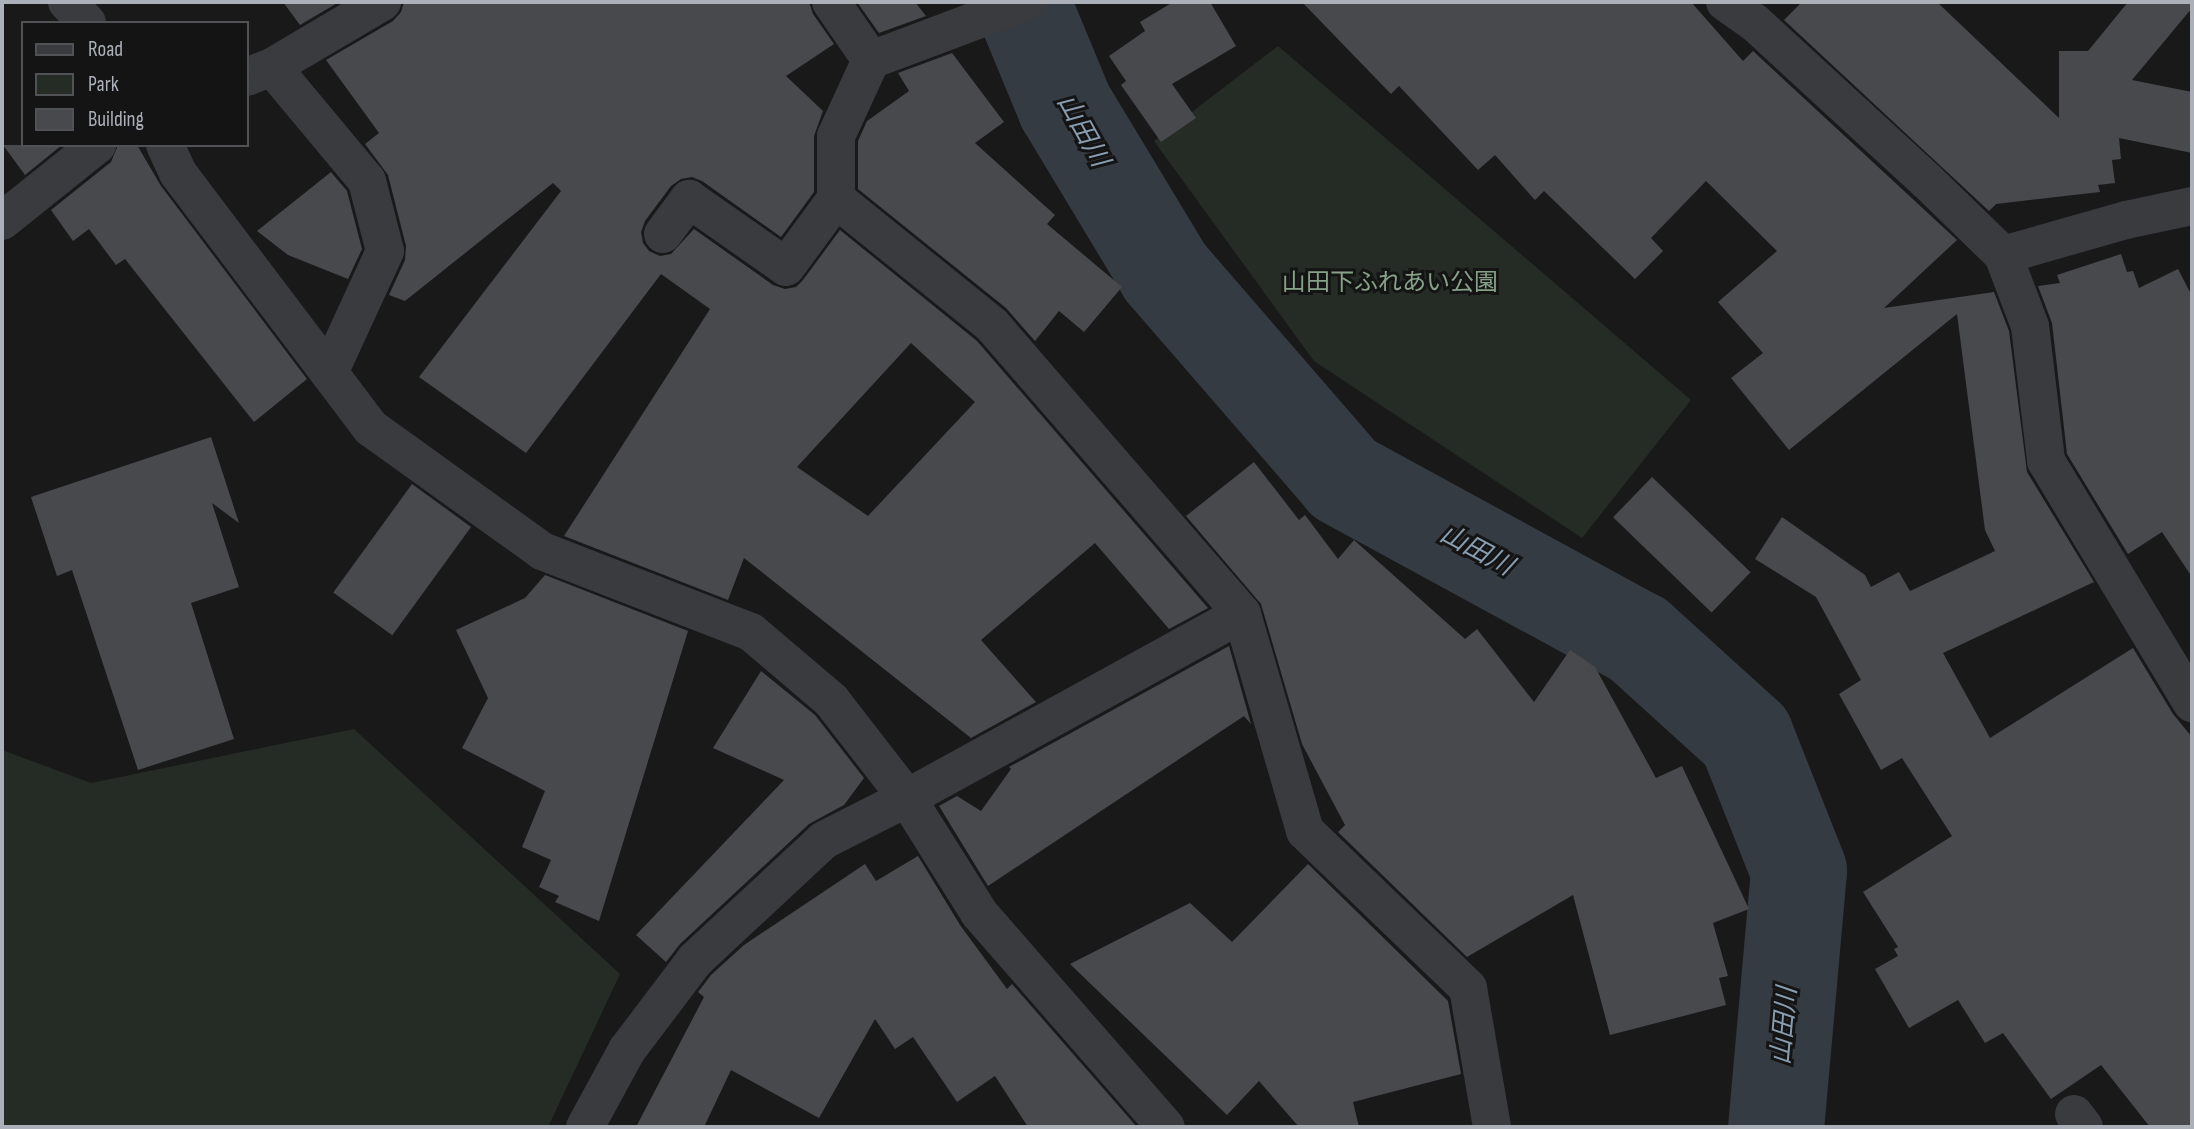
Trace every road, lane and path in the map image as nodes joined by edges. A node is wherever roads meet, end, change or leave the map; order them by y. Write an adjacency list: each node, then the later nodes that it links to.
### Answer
1 (68, 2): 6 (street)
2 (382, 2): 8 (street)
3 (831, 2): 7 (street)
4 (1025, 2): 7 (street)
5 (1725, 2): 15 (street)
6 (86, 21)
7 (871, 60): 11 (street)
8 (260, 72): 16 (street)
9 (94, 147): 13 (street)
10 (166, 147): 16 (street)
11 (836, 199): 14 (street); 17 (street)
12 (2192, 206): 15 (street)
13 (2, 221)
14 (663, 234)
15 (2003, 255): 18 (street)
16 (329, 373): 19 (street)
17 (1242, 614): 19 (street); 22 (street)
18 (2192, 703)
19 (907, 798): 20 (street); 21 (street)
20 (585, 1127)
21 (1166, 1127)
22 (1492, 1127)

